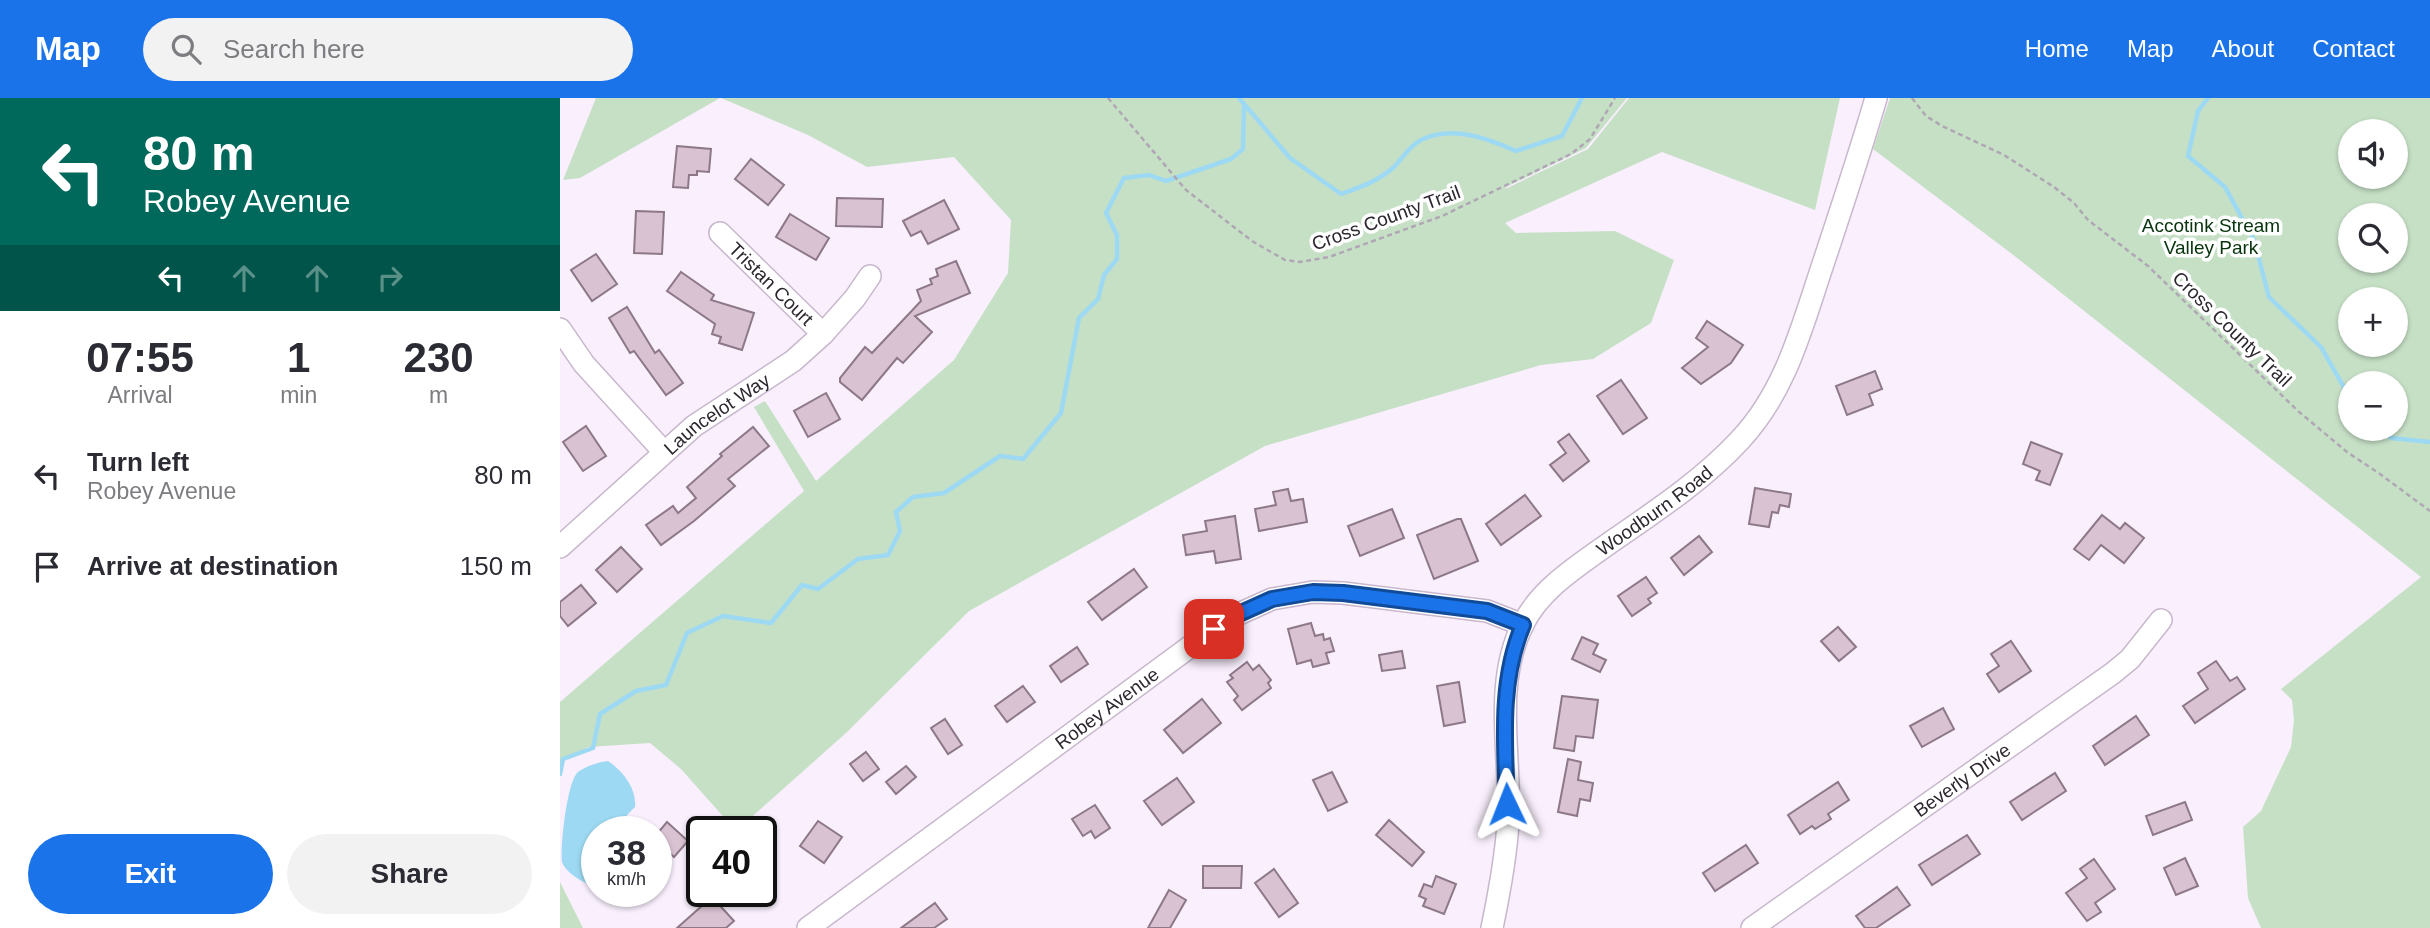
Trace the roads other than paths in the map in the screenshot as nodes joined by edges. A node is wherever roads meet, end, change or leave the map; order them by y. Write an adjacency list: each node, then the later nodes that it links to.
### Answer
1 (1876, 98): 9 (street, Woodburn Road)
2 (720, 233): 5 (street, Tristan Court)
3 (870, 276): 5 (street, Launcelot Way)
4 (560, 329): 6 (street)
5 (823, 334): 6 (street, Launcelot Way)
6 (664, 452): 7 (street, Launcelot Way)
7 (560, 547)
8 (2161, 620): 12 (street, Beverly Drive)
9 (1523, 625): 10 (street, Robey Avenue); 11 (street, Woodburn Road)
10 (808, 928)
11 (1492, 928)
12 (1752, 928)

